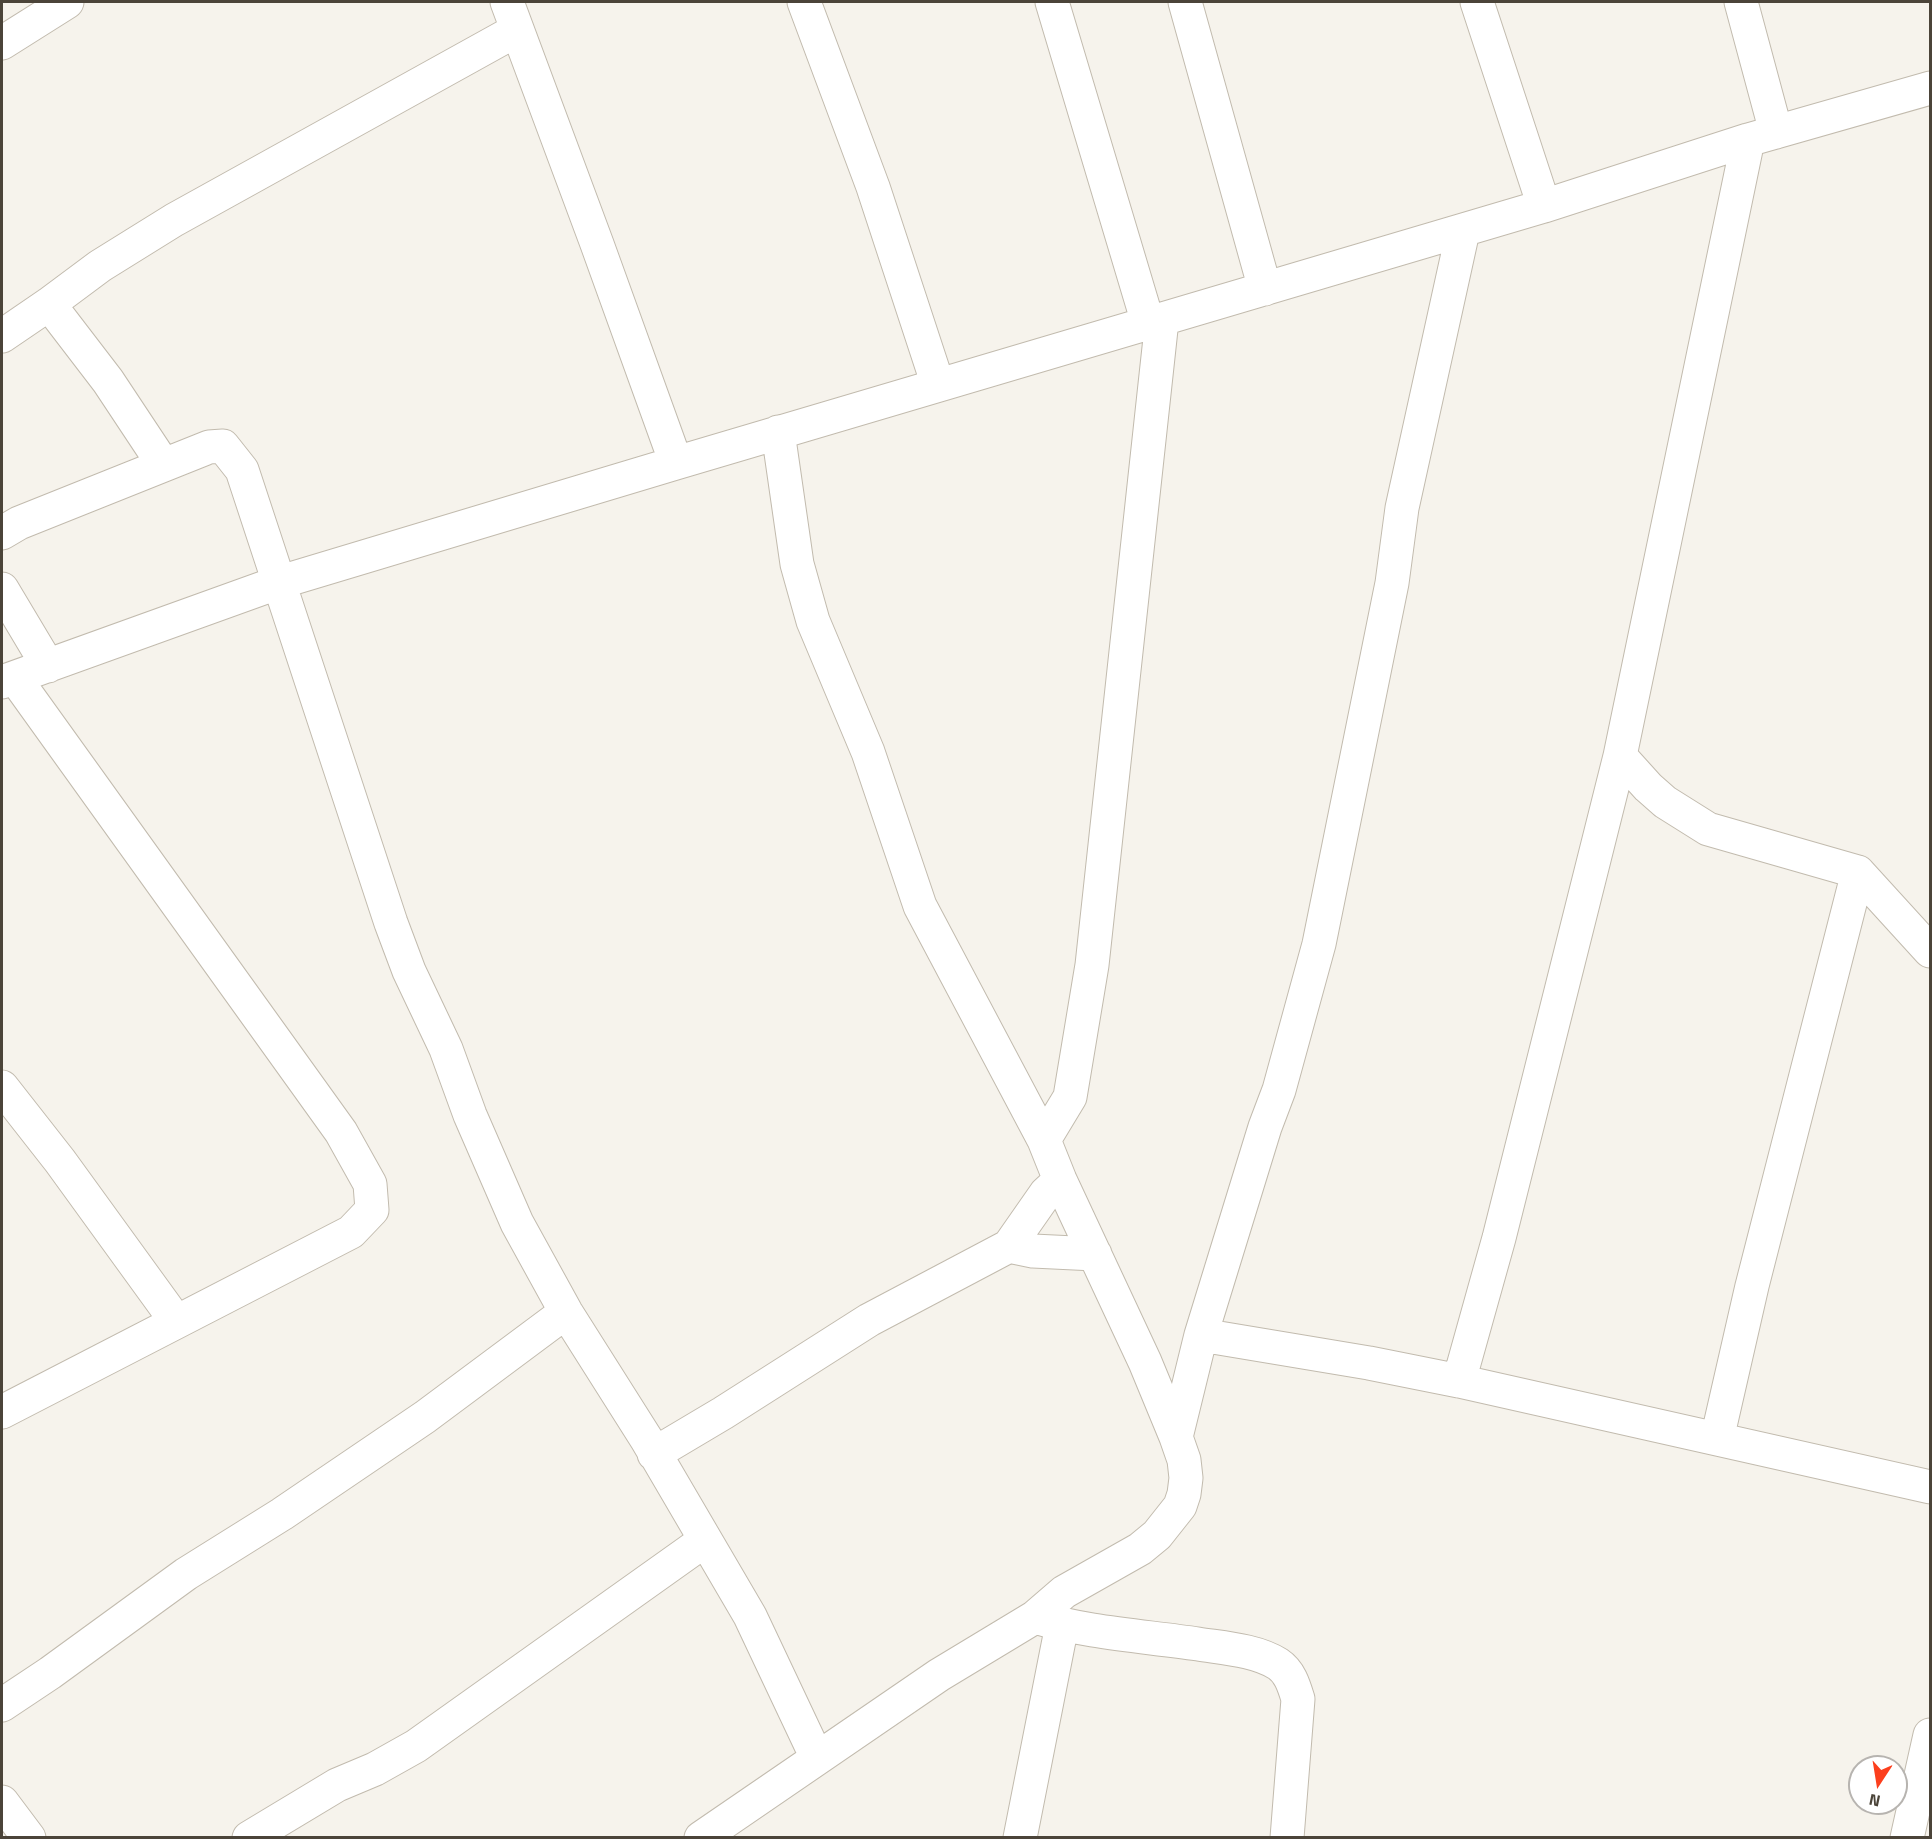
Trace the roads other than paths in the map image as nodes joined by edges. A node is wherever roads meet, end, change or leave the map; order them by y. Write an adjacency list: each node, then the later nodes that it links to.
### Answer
1 (67, 2): 8 (street)
2 (804, 2): 17 (street)
3 (1052, 2): 15 (street)
4 (1185, 2): 13 (street)
5 (1477, 2): 11 (street)
6 (1741, 2): 10 (street)
7 (512, 16): 14 (street); 19 (street)
8 (2, 44)
9 (1930, 88): 10 (street)
10 (1762, 136): 11 (street); 26 (street)
11 (1544, 206): 12 (street)
12 (1462, 231): 13 (street); 36 (street)
13 (1265, 289): 15 (street)
14 (49, 304): 16 (street); 20 (street)
15 (1155, 322): 17 (street); 30 (street)
16 (2, 336)
17 (938, 385): 18 (street)
18 (778, 432): 19 (street); 30 (street)
19 (676, 463): 22 (street)
20 (163, 464): 21 (street); 22 (street)
21 (2, 532)
22 (278, 583): 24 (street); 34 (street)
23 (2, 589): 24 (street)
24 (48, 666): 25 (street)
25 (8, 680): 35 (street)
26 (1620, 756): 27 (street); 37 (street)
27 (1858, 872): 28 (street); 40 (street)
28 (1930, 951)
29 (2, 1087): 35 (street)
30 (1044, 1140): 31 (street)
31 (1060, 1180): 32 (street); 33 (street)
32 (1009, 1246): 33 (street); 41 (street)
33 (1095, 1254): 39 (street)
34 (566, 1312): 41 (street); 45 (street)
35 (176, 1321): 38 (street)
36 (1202, 1335): 37 (street); 39 (street)
37 (1459, 1381): 40 (street)
38 (2, 1412)
39 (1176, 1437): 44 (street)
40 (1717, 1439): 42 (street)
41 (654, 1454): 43 (street)
42 (1930, 1487)
43 (704, 1541): 47 (street); 50 (street)
44 (1048, 1621): 47 (street); 52 (street); 53 (street)
45 (2, 1705)
46 (1930, 1735): 54 (street)
47 (817, 1758): 51 (street)
48 (2, 1802): 49 (street)
49 (29, 1838)
50 (249, 1838)
51 (701, 1838)
52 (1020, 1838)
53 (1287, 1838)
54 (1907, 1838)

